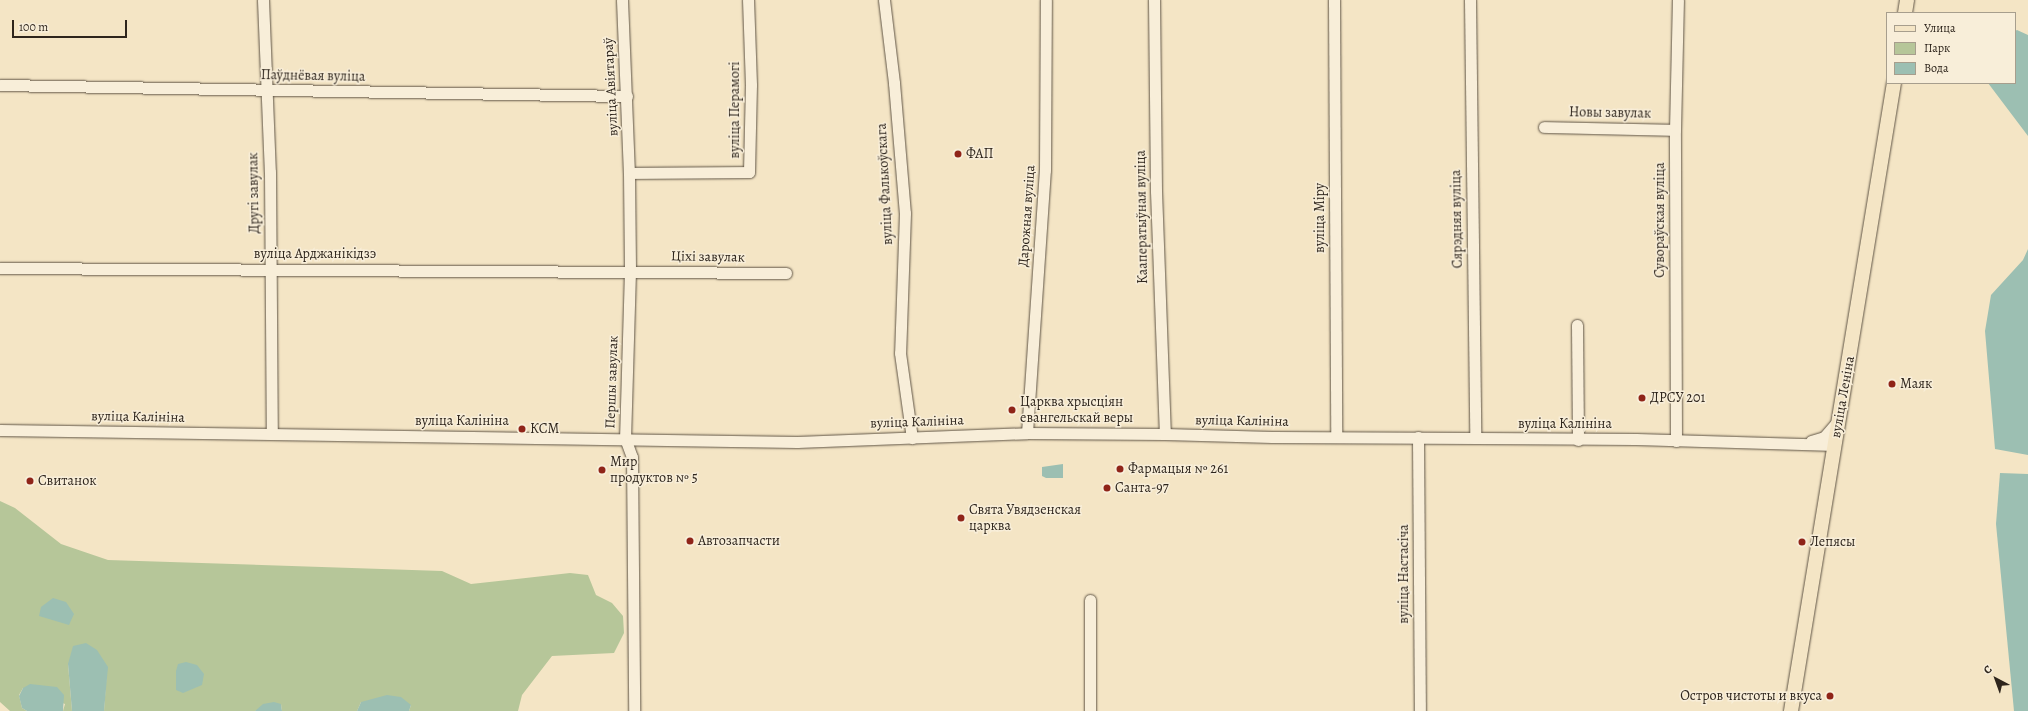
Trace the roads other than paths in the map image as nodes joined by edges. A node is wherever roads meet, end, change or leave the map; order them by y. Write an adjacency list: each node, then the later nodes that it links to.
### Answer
1 (263, 0): 14 (street, Другі завулак)
2 (622, 0): 15 (street, вуліца Авіятараў)
3 (748, 0): 18 (street, вуліца Перамогі)
4 (884, 0): 32 (street, вуліца Фалькоўскага)
5 (1046, 0): 26 (street, Дарожная вуліца)
6 (1154, 0): 28 (street, Кааператыўная вуліца)
7 (1334, 0): 29 (street, вуліца Міру)
8 (1470, 0): 33 (street, Сярэдняя вуліца)
9 (1678, 0): 17 (street, Сувораўская вуліца)
10 (1907, 0): 11 (main road)
11 (1905, 12)
12 (1894, 84): 24 (main road, вуліца Леніна)
13 (0, 85): 14 (street, Паўднёвая вуліца)
14 (267, 91): 15 (street, Паўднёвая вуліца); 20 (street, Другі завулак)
15 (627, 96): 18 (street, вуліца Авіятараў)
16 (1544, 127): 17 (street, Новы завулак)
17 (1675, 130): 35 (street, Сувораўская вуліца)
18 (629, 173): 21 (street, Першы завулак)
19 (0, 268): 20 (street, вуліца Арджанікідзэ)
20 (270, 268): 21 (street, вуліца Арджанікідзэ); 27 (street, Другі завулак)
21 (630, 271): 22 (street, Ціхі завулак); 31 (street, Першы завулак)
22 (786, 273)
23 (1576, 325): 34 (street)
24 (1840, 417): 36 (street); 37 (main road, вуліца Леніна)
25 (0, 430): 27 (street, вуліца Калініна)
26 (1027, 433): 28 (street, вуліца Калініна); 32 (street, вуліца Калініна)
27 (272, 434): 31 (street, вуліца Калініна)
28 (1165, 434): 29 (street, вуліца Калініна)
29 (1336, 436): 30 (street, вуліца Калініна)
30 (1418, 437): 33 (street, вуліца Калініна); 42 (street, вуліца Настасіча)
31 (625, 438): 32 (street, вуліца Калініна); 40 (street, Першы завулак)
32 (912, 438)
33 (1475, 438): 34 (street, вуліца Калініна)
34 (1578, 440): 35 (street, вуліца Калініна)
35 (1676, 441): 36 (street, вуліца Калініна)
36 (1803, 443): 37 (street, вуліца Калініна); 38 (street)
37 (1835, 445): 38 (main road, вуліца Леніна)
38 (1831, 471): 43 (main road, вуліца Леніна)
39 (1090, 600): 41 (street)
40 (634, 711)
41 (1090, 711)
42 (1420, 711)
43 (1791, 711)

